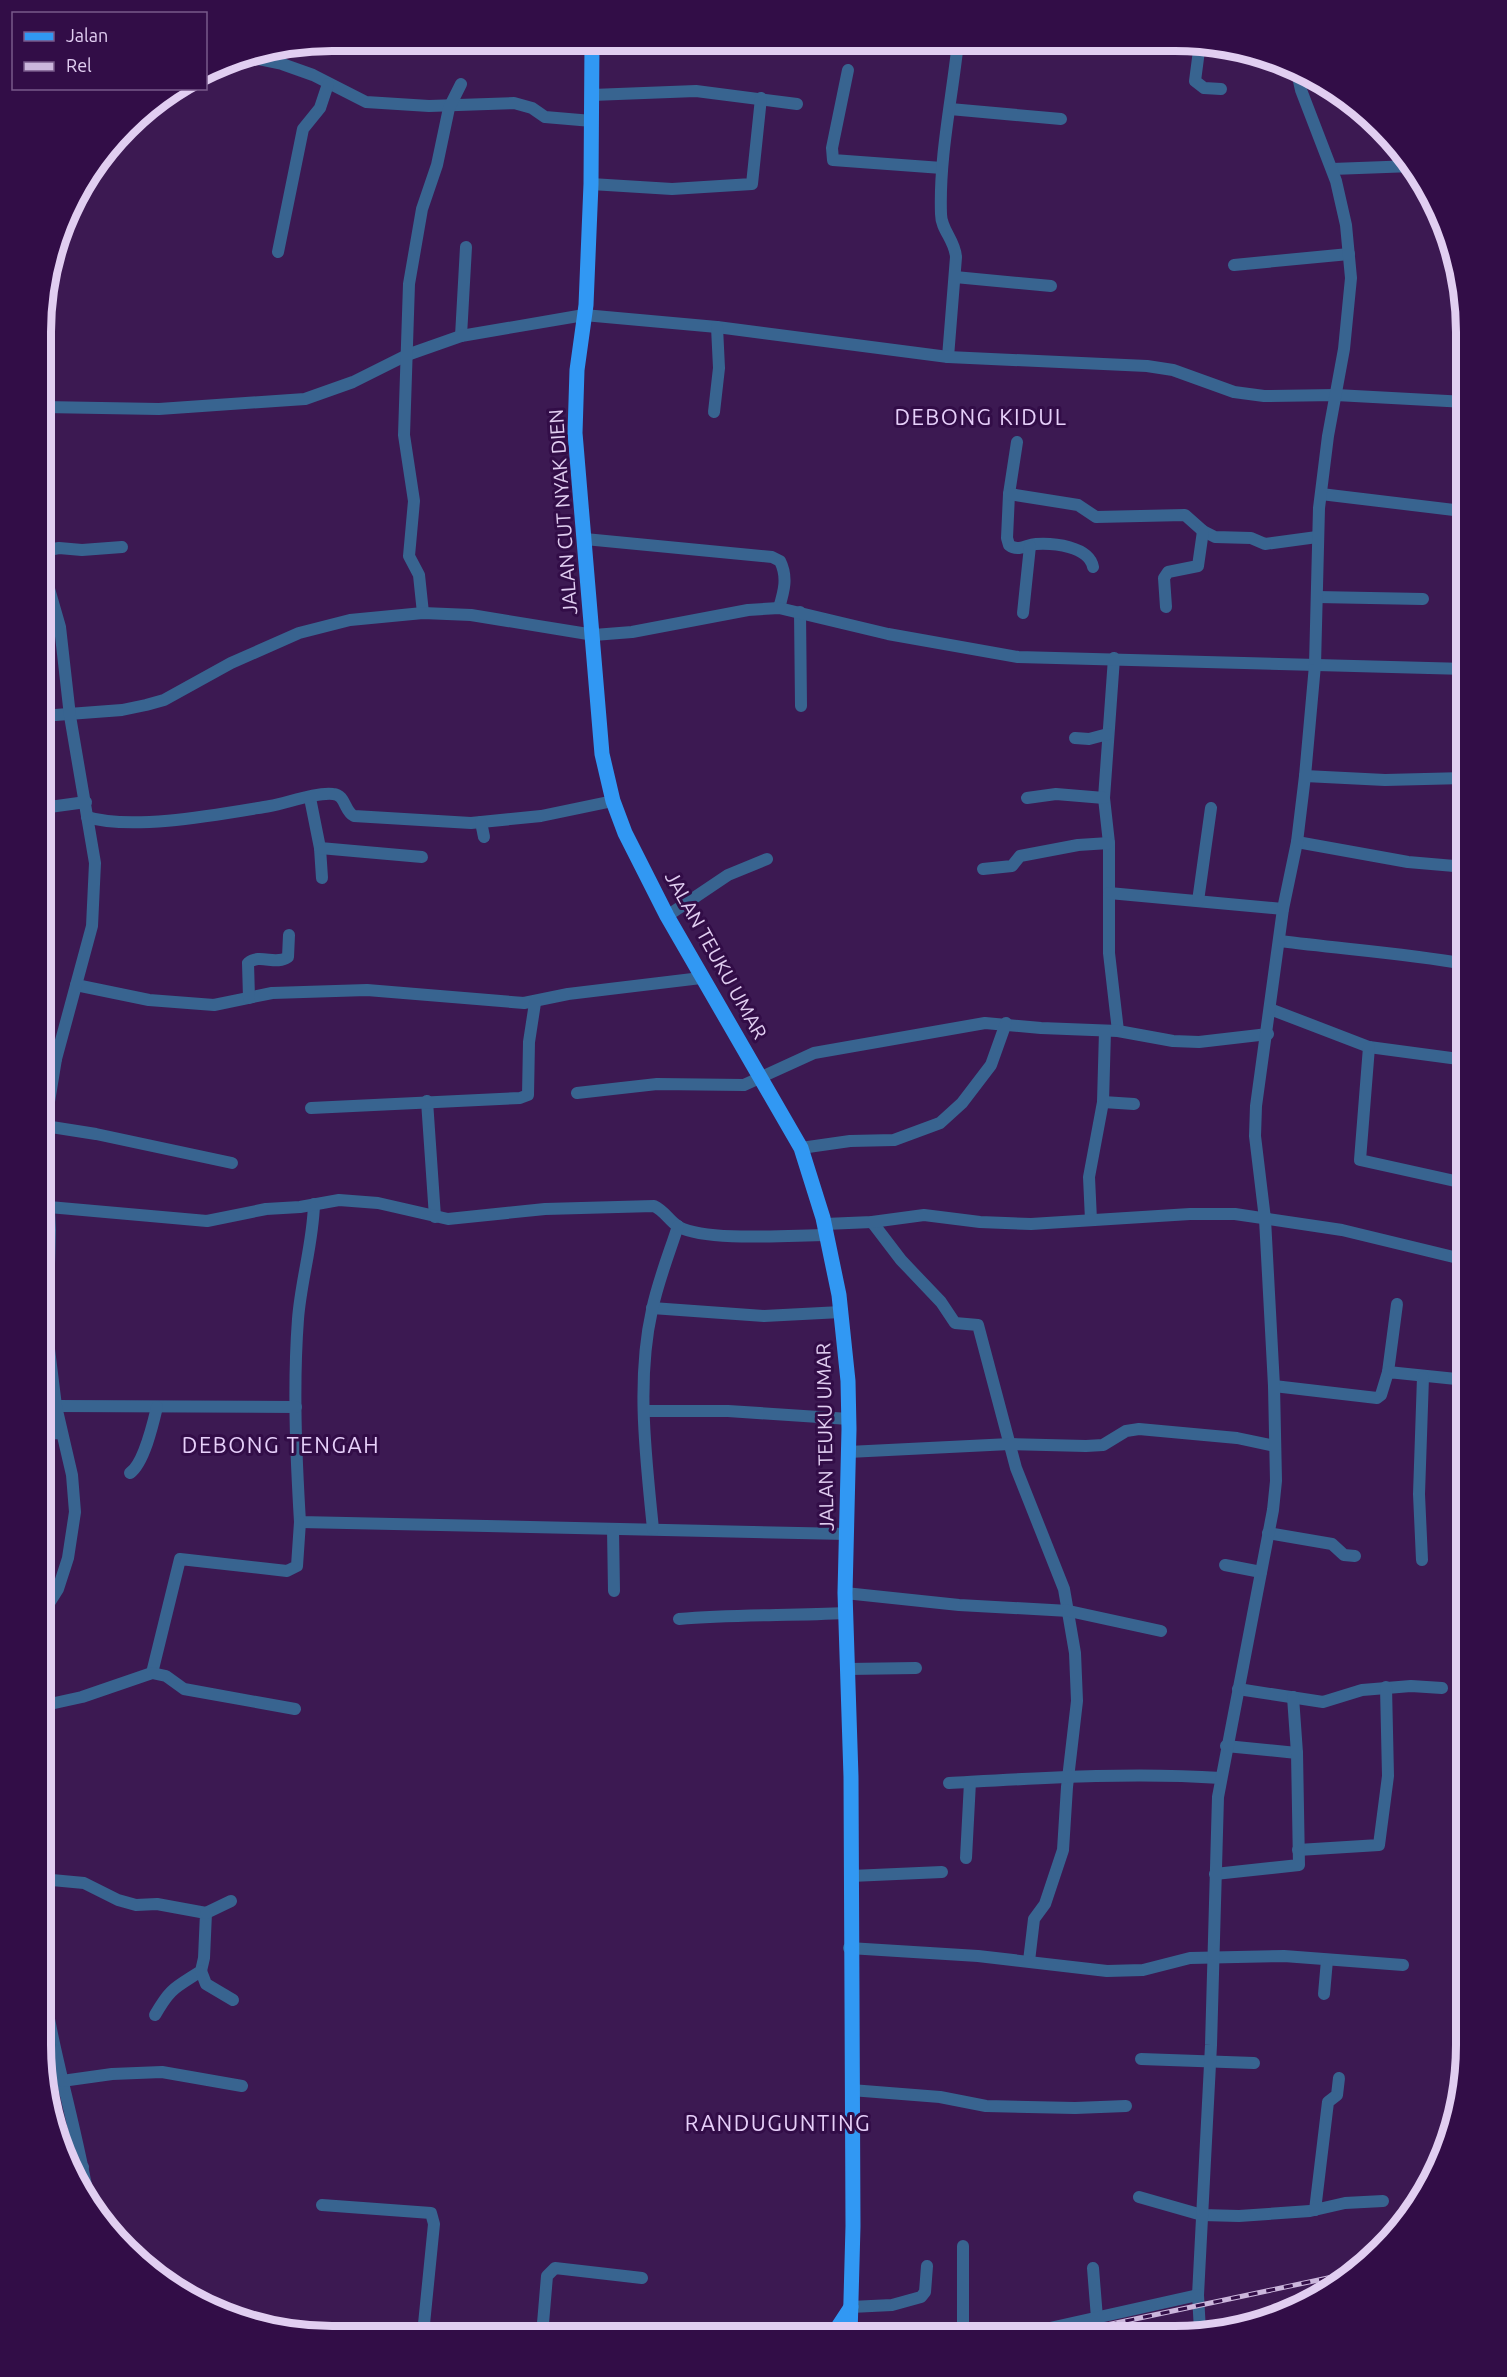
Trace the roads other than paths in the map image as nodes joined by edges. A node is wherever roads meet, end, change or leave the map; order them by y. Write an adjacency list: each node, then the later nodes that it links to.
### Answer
1 (592, 51): 10 (main road, JALAN CUT NYAK DIEN)
2 (957, 51): 14 (street)
3 (1199, 52): 9 (street)
4 (263, 60): 7 (street)
5 (848, 70): 18 (street)
6 (1298, 80): 19 (street)
7 (328, 84): 12 (street); 22 (street)
8 (461, 84): 12 (street)
9 (1221, 90)
10 (592, 95): 11 (street); 16 (main road, JALAN CUT NYAK DIEN)
11 (761, 98): 13 (street); 20 (street)
12 (450, 104): 16 (street); 30 (street)
13 (797, 104)
14 (950, 109): 15 (street); 18 (street)
15 (1061, 119)
16 (592, 121): 20 (main road, JALAN CUT NYAK DIEN)
17 (1402, 166): 19 (street)
18 (942, 168): 25 (street)
19 (1332, 169): 23 (street)
20 (591, 184): 27 (main road, JALAN CUT NYAK DIEN)
21 (466, 246): 29 (street)
22 (278, 252)
23 (1349, 255): 24 (street); 32 (street)
24 (1234, 265)
25 (955, 277): 26 (street); 31 (street)
26 (1051, 286)
27 (584, 315): 28 (street); 29 (street); 42 (main road, JALAN CUT NYAK DIEN)
28 (717, 327): 31 (street); 35 (street)
29 (461, 336): 30 (street)
30 (407, 355): 34 (street); 52 (street)
31 (948, 357): 32 (street)
32 (1336, 395): 33 (street); 38 (street)
33 (1456, 401)
34 (51, 407)
35 (714, 412)
36 (1017, 442): 37 (street)
37 (1009, 494): 40 (street); 43 (street)
38 (1321, 494): 39 (street); 41 (street)
39 (1454, 510)
40 (1203, 531): 41 (street); 50 (street)
41 (1317, 537): 48 (street)
42 (585, 539): 51 (street); 55 (main road, JALAN CUT NYAK DIEN)
43 (1030, 546): 46 (street); 54 (street)
44 (122, 547): 45 (street)
45 (51, 550)
46 (1093, 567)
47 (51, 596): 61 (street)
48 (1317, 597): 49 (street); 57 (street)
49 (1423, 598)
50 (1166, 607)
51 (779, 608): 53 (street); 55 (street)
52 (423, 612): 55 (street); 61 (street)
53 (800, 612): 56 (street); 59 (street)
54 (1023, 613)
55 (594, 635): 69 (main road, JALAN CUT NYAK DIEN)
56 (1114, 658): 57 (street); 62 (street)
57 (1315, 666): 58 (street); 64 (street)
58 (1456, 669)
59 (801, 706)
60 (51, 716): 61 (street)
61 (70, 716): 70 (street)
62 (1108, 734): 63 (street); 68 (street)
63 (1075, 738)
64 (1305, 776): 65 (street); 77 (street)
65 (1456, 778)
66 (310, 798): 73 (street); 74 (street); 79 (street)
67 (1027, 798): 68 (street)
68 (1104, 798): 78 (street)
69 (613, 801): 74 (street); 75 (main road, JALAN CUT NYAK DIEN)
70 (86, 802): 71 (street); 73 (street)
71 (51, 807)
72 (1211, 808): 86 (street)
73 (87, 817): 93 (street)
74 (482, 822): 76 (street)
75 (626, 833): 88 (main road, JALAN TEUKU UMAR)
76 (484, 837)
77 (1298, 842): 82 (street); 87 (street)
78 (1109, 843): 83 (street); 85 (street)
79 (320, 848): 80 (street); 84 (street)
80 (422, 857)
81 (767, 859): 88 (street)
82 (1456, 866)
83 (983, 869)
84 (322, 878)
85 (1109, 893): 86 (street); 99 (street)
86 (1198, 901): 87 (street)
87 (1283, 909): 90 (street)
88 (667, 916): 92 (main road, JALAN TEUKU UMAR)
89 (289, 935): 94 (street)
90 (1280, 941): 91 (street); 96 (street)
91 (1456, 962)
92 (701, 978): 95 (street); 105 (main road, JALAN TEUKU UMAR)
93 (76, 984): 94 (street); 103 (street)
94 (249, 998): 95 (street)
95 (535, 1003): 108 (street)
96 (1270, 1010): 100 (street); 101 (street)
97 (1006, 1023): 98 (street); 105 (street); 113 (street)
98 (1105, 1031): 99 (street); 109 (street)
99 (1118, 1031): 100 (street)
100 (1268, 1034): 120 (street)
101 (1369, 1047): 104 (street); 115 (street)
102 (51, 1056): 103 (street)
103 (56, 1059): 106 (street)
104 (1456, 1059)
105 (760, 1077): 107 (street); 113 (main road, JALAN TEUKU UMAR)
106 (51, 1089)
107 (576, 1093)
108 (427, 1101): 111 (street); 118 (street)
109 (1103, 1102): 110 (street); 119 (street)
110 (1134, 1104)
111 (311, 1108)
112 (51, 1127): 114 (street)
113 (801, 1148): 123 (main road, JALAN TEUKU UMAR)
114 (232, 1163)
115 (1456, 1180)
116 (314, 1204): 117 (street); 118 (street); 135 (street)
117 (51, 1207)
118 (435, 1217): 122 (street)
119 (1091, 1220): 120 (street); 121 (street)
120 (1265, 1220): 124 (street); 132 (street)
121 (872, 1222): 123 (street); 140 (street)
122 (678, 1226): 123 (street); 126 (street)
123 (825, 1229): 127 (main road, JALAN TEUKU UMAR)
124 (1456, 1258)
125 (1397, 1304): 128 (street)
126 (652, 1308): 127 (street); 136 (street)
127 (842, 1312): 137 (main road, JALAN TEUKU UMAR)
128 (1388, 1372): 130 (street); 132 (street)
129 (51, 1376): 133 (street)
130 (1423, 1377): 131 (street); 150 (street)
131 (1456, 1379)
132 (1274, 1386): 141 (street)
133 (56, 1406): 134 (street); 138 (street)
134 (157, 1407): 135 (street); 143 (street)
135 (296, 1407): 144 (street)
136 (645, 1411): 137 (street); 146 (street)
137 (849, 1419): 142 (main road, JALAN TEUKU UMAR)
138 (61, 1433): 139 (street); 155 (street)
139 (51, 1434)
140 (1010, 1444): 141 (street); 142 (street); 156 (street)
141 (1275, 1446): 147 (street)
142 (848, 1452): 148 (main road, JALAN TEUKU UMAR)
143 (130, 1473)
144 (300, 1522): 145 (street); 162 (street)
145 (613, 1529): 146 (street); 153 (street)
146 (654, 1529): 148 (street)
147 (1269, 1533): 149 (street); 152 (street)
148 (847, 1534): 154 (main road, JALAN TEUKU UMAR)
149 (1355, 1556)
150 (1422, 1560)
151 (1225, 1565): 152 (street)
152 (1261, 1572): 165 (street)
153 (614, 1591)
154 (845, 1593): 156 (street); 157 (main road, JALAN TEUKU UMAR)
155 (51, 1598)
156 (1069, 1611): 159 (street); 171 (street)
157 (846, 1613): 158 (street); 161 (main road, JALAN TEUKU UMAR)
158 (679, 1619)
159 (1161, 1630)
160 (916, 1668): 161 (street)
161 (848, 1669): 179 (main road, JALAN TEUKU UMAR)
162 (152, 1673): 167 (street); 168 (street)
163 (1386, 1687): 164 (street); 166 (street); 175 (street)
164 (1442, 1688)
165 (1238, 1689): 166 (street); 169 (street)
166 (1293, 1697): 170 (street)
167 (51, 1704)
168 (296, 1709)
169 (1226, 1746): 170 (street); 172 (street)
170 (1298, 1754): 175 (street)
171 (1069, 1775): 172 (street); 173 (street); 186 (street)
172 (1221, 1778): 178 (street)
173 (970, 1782): 174 (street); 176 (street)
174 (950, 1783)
175 (1298, 1850): 178 (street)
176 (966, 1858)
177 (942, 1872): 179 (street)
178 (1215, 1874): 184 (street)
179 (851, 1876): 183 (main road, JALAN TEUKU UMAR)
180 (51, 1880): 182 (street)
181 (231, 1901): 182 (street)
182 (206, 1913): 188 (street)
183 (849, 1948): 186 (street); 199 (main road, JALAN TEUKU UMAR)
184 (1213, 1959): 185 (street); 186 (street); 194 (street)
185 (1327, 1960): 187 (street); 189 (street)
186 (1029, 1961)
187 (1403, 1965)
188 (201, 1971): 190 (street); 191 (street)
189 (1323, 1994)
190 (234, 2000)
191 (155, 2014)
192 (52, 2058): 197 (street)
193 (1141, 2059): 194 (street)
194 (1210, 2061): 195 (street); 208 (street)
195 (1254, 2063)
196 (1339, 2078): 207 (street)
197 (62, 2081): 198 (street); 201 (street)
198 (242, 2086)
199 (851, 2090): 200 (street); 214 (main road, JALAN TEUKU UMAR)
200 (1126, 2106)
201 (83, 2167): 202 (street); 203 (street)
202 (79, 2168)
203 (84, 2177)
204 (1139, 2197): 208 (street)
205 (1383, 2201): 207 (street)
206 (322, 2205): 217 (street)
207 (1315, 2210): 208 (street)
208 (1202, 2215): 213 (street)
209 (963, 2246): 221 (street)
210 (927, 2266): 214 (street)
211 (1093, 2268): 215 (street)
212 (642, 2278): 218 (street)
213 (1198, 2295): 215 (street); 216 (street)
214 (851, 2307): 219 (main road); 220 (main road, JALAN TEUKU UMAR)
215 (1097, 2319): 222 (street)
216 (1200, 2325)
217 (424, 2326)
218 (543, 2326)
219 (839, 2326)
220 (850, 2326)
221 (963, 2326)
222 (1063, 2326)

